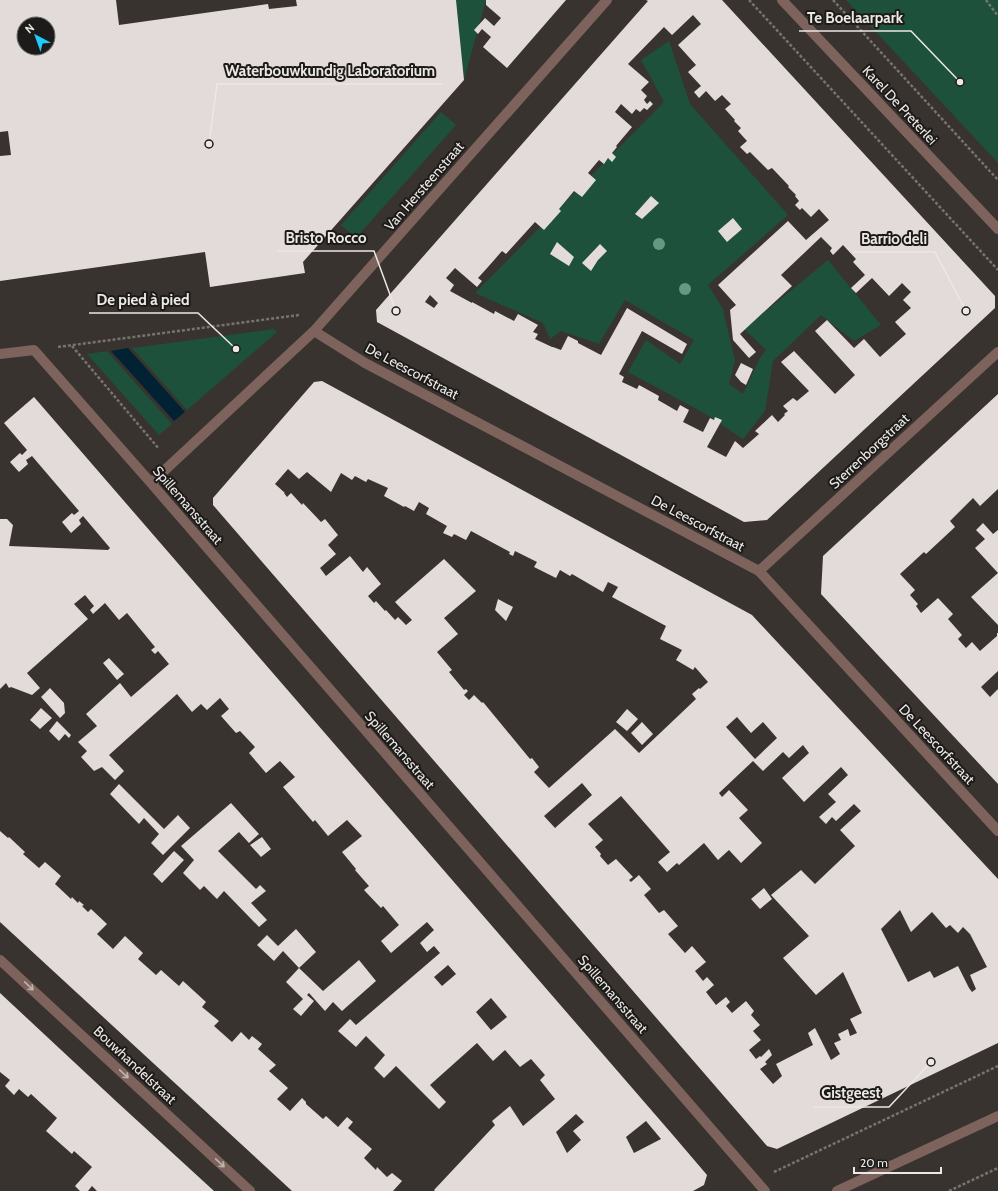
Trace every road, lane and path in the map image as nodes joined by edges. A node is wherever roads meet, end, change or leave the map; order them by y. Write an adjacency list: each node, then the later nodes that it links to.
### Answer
1 (607, 0): 10 (street, Van Hersteenstraat)
2 (749, 0): 9 (path)
3 (782, 0): 8 (street, Karel De Preterlei)
4 (833, 0): 7 (path)
5 (986, 0): 6 (path)
6 (998, 16)
7 (998, 180)
8 (998, 229)
9 (998, 270)
10 (331, 311): 11 (street, Van Hersteenstraat); 12 (path)
11 (314, 331): 16 (street, Van Hersteenstraat); 18 (street, De Leescorfstraat)
12 (72, 346): 13 (path); 16 (path)
13 (34, 350): 15 (street); 17 (street, Spillemansstraat)
14 (998, 352): 18 (street, Sterrenborgstraat)
15 (2, 354)
16 (172, 463): 17 (street, Van Hersteenstraat)
17 (151, 483): 24 (street, Spillemansstraat)
18 (759, 571): 19 (street, De Leescorfstraat)
19 (998, 831)
20 (0, 960): 25 (street, Bouwhandelstraat, one-way to 25)
21 (998, 1066): 24 (path)
22 (998, 1116): 27 (street)
23 (998, 1168): 28 (path)
24 (756, 1180): 26 (street, Spillemansstraat)
25 (250, 1191)
26 (765, 1191)
27 (837, 1191)
28 (949, 1191)

